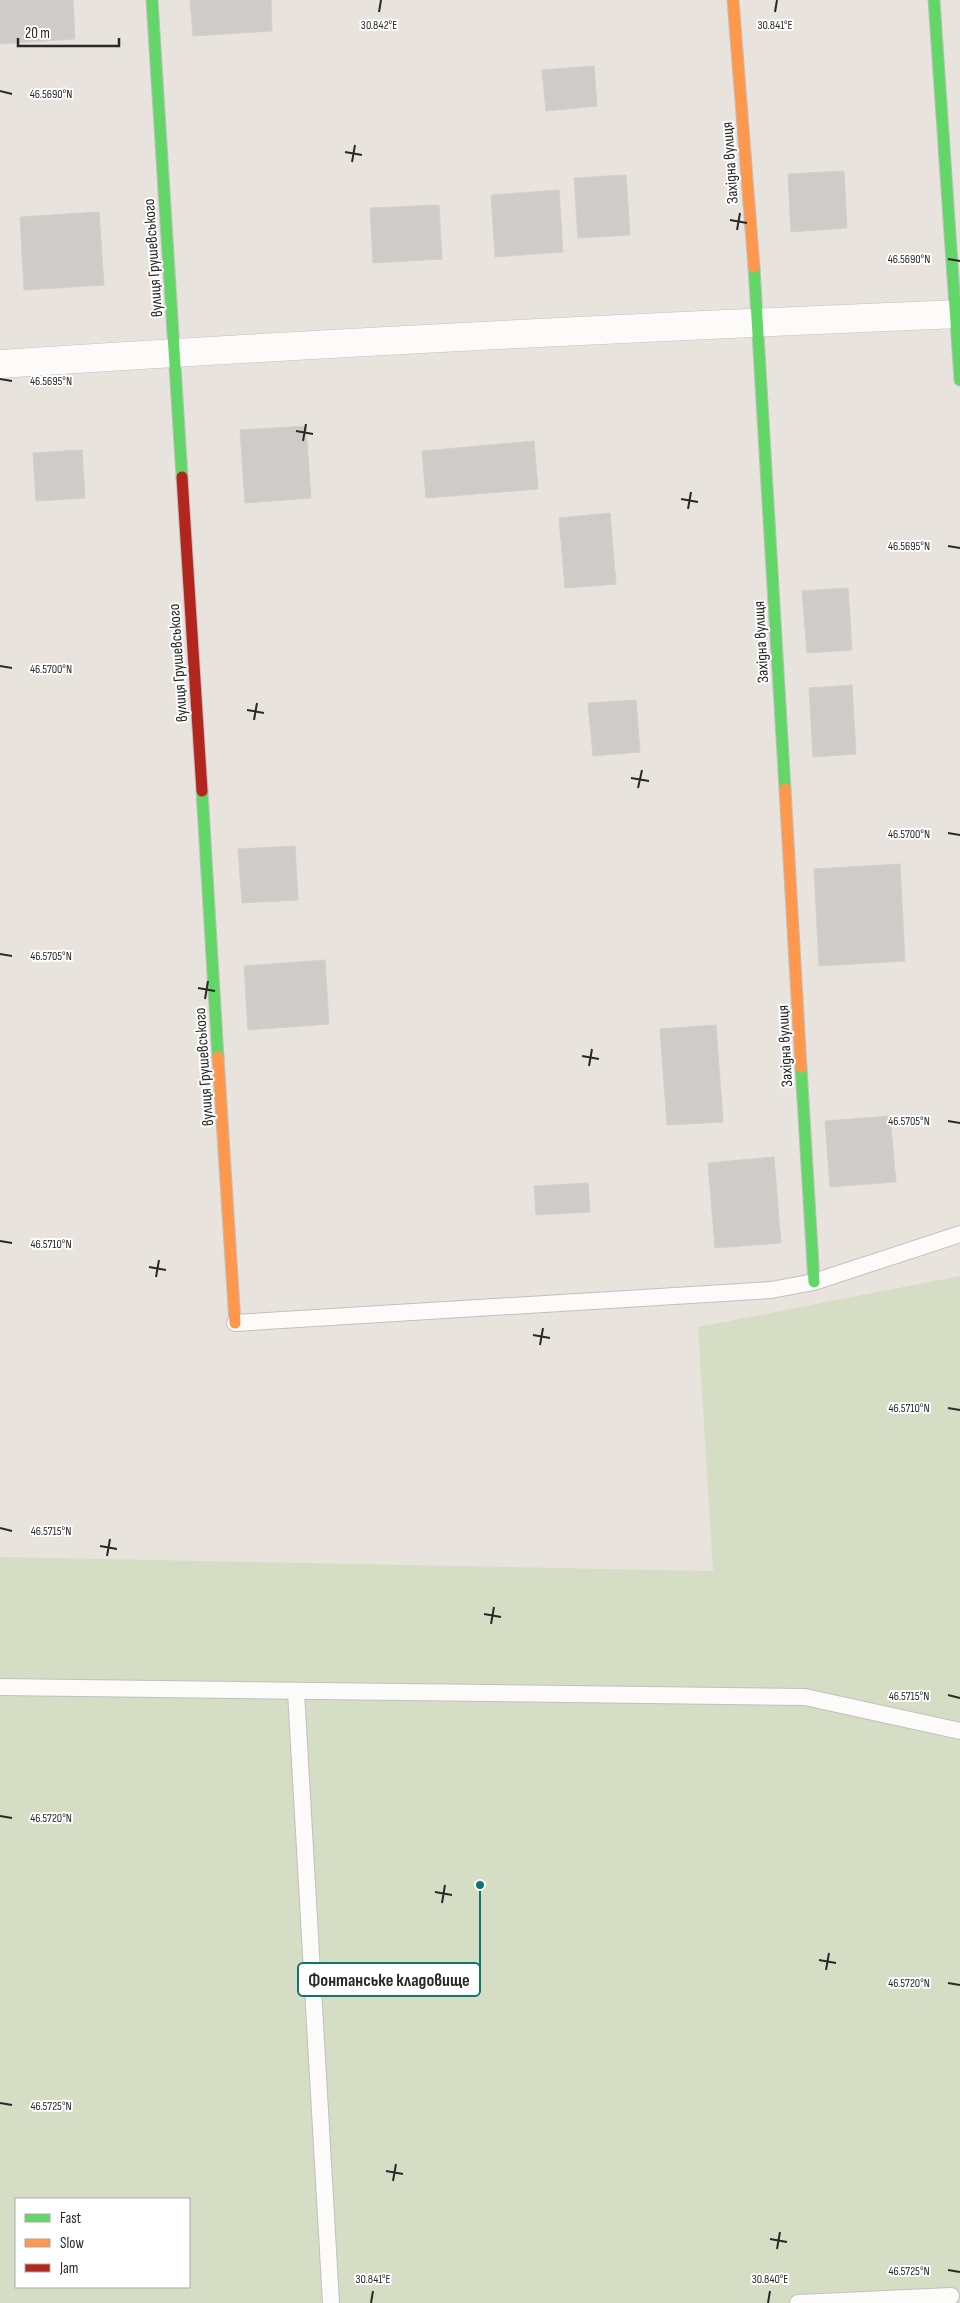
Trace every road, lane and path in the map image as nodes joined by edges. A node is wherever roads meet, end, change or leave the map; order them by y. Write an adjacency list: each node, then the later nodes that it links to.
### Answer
1 (152, 0): 6 (street, вулиця Грушевського)
2 (733, 0): 5 (street, Західна вулиця)
3 (934, 0): 4 (street)
4 (958, 314): 5 (street); 8 (street)
5 (758, 322): 6 (street); 10 (street, Західна вулиця)
6 (174, 353): 7 (street); 11 (street, вулиця Грушевського)
7 (0, 364)
8 (960, 380)
9 (960, 1234): 10 (lane)
10 (814, 1282): 11 (lane)
11 (235, 1323)
12 (0, 1687): 13 (lane)
13 (296, 1692): 14 (lane); 16 (lane)
14 (960, 1731)
15 (951, 2296): 17 (lane)
16 (332, 2303)
17 (798, 2303)

